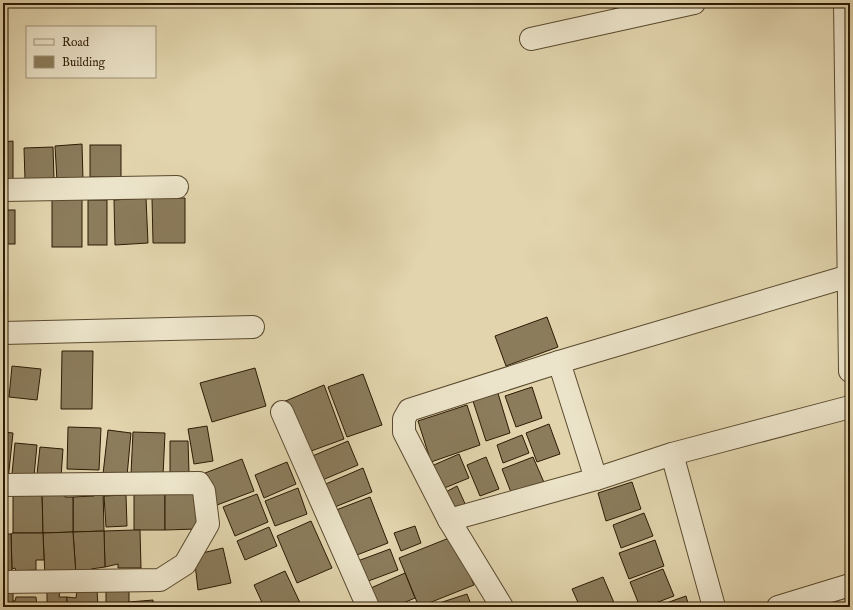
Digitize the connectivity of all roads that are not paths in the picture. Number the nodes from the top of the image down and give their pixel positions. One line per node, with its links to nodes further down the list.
1 (694, 3): 3 (street)
2 (845, 3): 6 (street)
3 (532, 39)
4 (177, 187): 5 (street)
5 (3, 190)
6 (849, 276): 9 (street); 10 (street)
7 (253, 327): 8 (street)
8 (3, 333)
9 (559, 362): 14 (street); 16 (street)
10 (850, 371)
11 (850, 407): 13 (street)
12 (282, 412): 19 (street)
13 (672, 454): 14 (street); 21 (street)
14 (596, 479): 16 (street)
15 (3, 484): 17 (street)
16 (449, 520): 20 (street)
17 (3, 582)
18 (850, 585): 22 (street)
19 (368, 607)
20 (502, 607)
21 (714, 607)
22 (778, 607)

